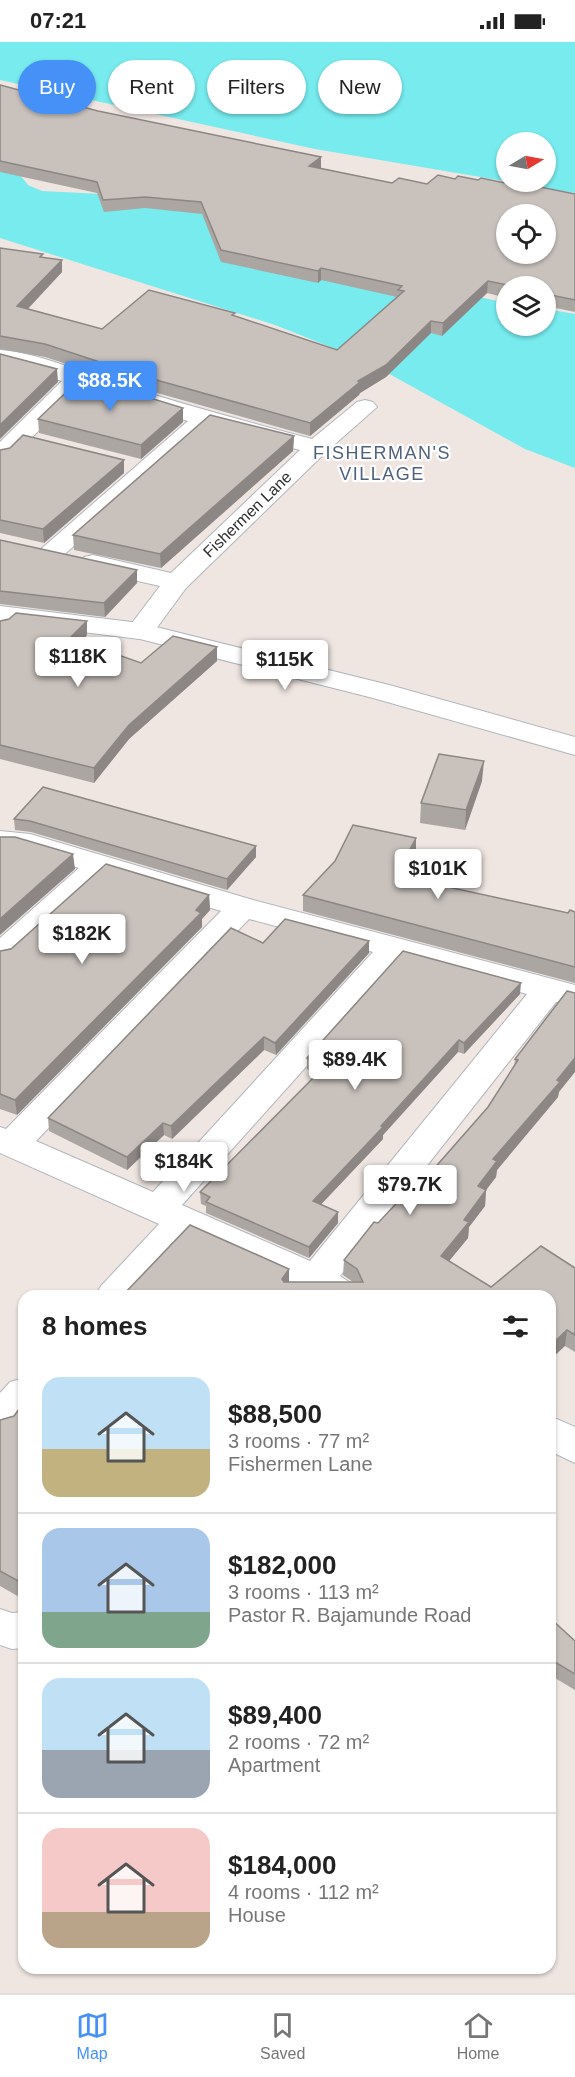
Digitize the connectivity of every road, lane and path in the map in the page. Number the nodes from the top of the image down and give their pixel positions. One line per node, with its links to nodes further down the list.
1 (0, 357): 2 (street)
2 (79, 378): 4 (street); 6 (street)
3 (365, 407): 5 (street, Fishermen Lane)
4 (205, 419): 5 (street); 7 (street)
5 (316, 447): 7 (street, Fishermen Lane)
6 (0, 455)
7 (177, 582): 9 (street, Fishermen Lane)
8 (4, 618): 9 (street)
9 (140, 631): 10 (street)
10 (575, 746)
11 (0, 840): 12 (street)
12 (100, 865): 13 (street); 15 (street)
13 (242, 907): 14 (street); 17 (street)
14 (393, 950): 16 (street); 18 (street)
15 (0, 956)
16 (561, 993): 20 (street)
17 (6, 1142): 18 (street)
18 (170, 1216): 19 (street); 20 (street)
19 (118, 1290)
20 (320, 1290)
21 (556, 1435): 22 (street)
22 (575, 1447)
23 (0, 1627): 24 (street)
24 (18, 1630)

